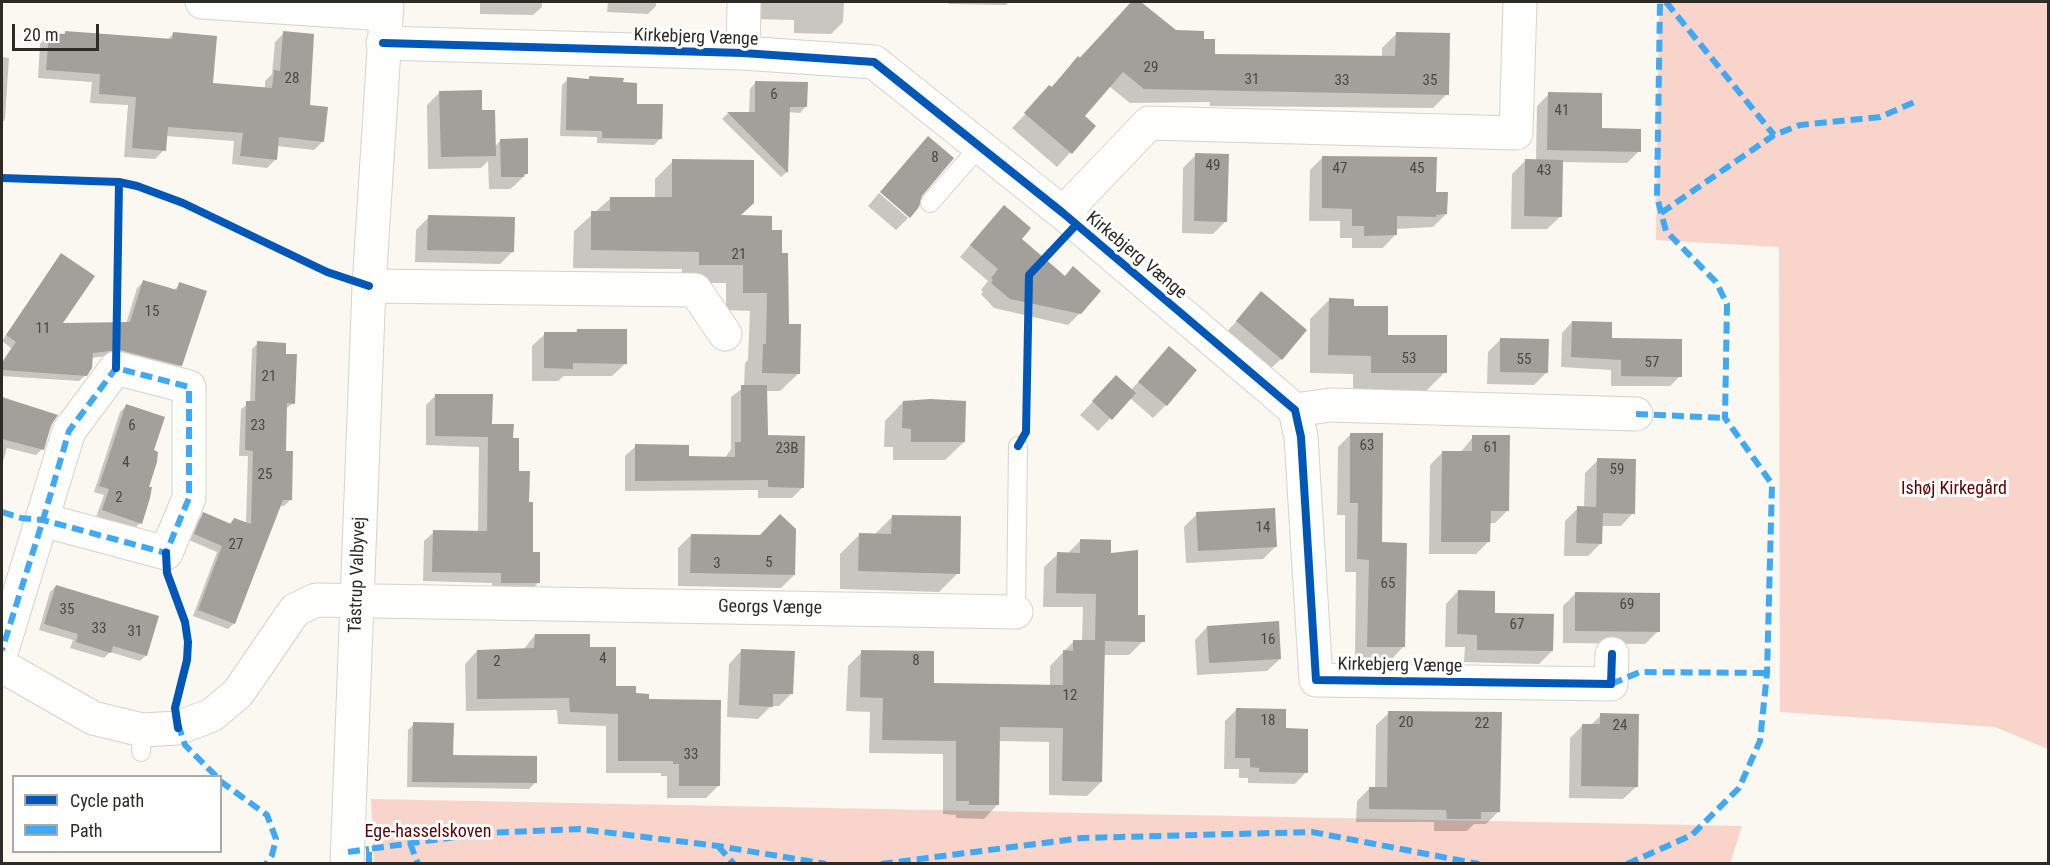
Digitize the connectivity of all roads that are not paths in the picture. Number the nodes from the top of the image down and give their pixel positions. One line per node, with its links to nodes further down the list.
1 (202, 2): 4 (street)
2 (744, 2): 5 (street, Kirkebjerg Vænge)
3 (1520, 2): 8 (street, Kirkebjerg Vænge)
4 (385, 20): 5 (street, Kirkebjerg Vænge); 9 (street, Tåstrup Valbyvej)
5 (742, 53): 6 (street, Kirkebjerg Vænge)
6 (980, 146): 7 (lane); 8 (street, Kirkebjerg Vænge)
7 (930, 203)
8 (1063, 213): 11 (street, Kirkebjerg Vænge)
9 (369, 286): 10 (street); 15 (street, Tåstrup Valbyvej)
10 (725, 334)
11 (1295, 410): 12 (street); 18 (street, Kirkebjerg Vænge)
12 (1636, 414)
13 (1017, 446): 16 (lane, Georgs Vænge)
14 (43, 520): 14 (street); 17 (street)
15 (357, 601): 16 (street, Georgs Vænge); 19 (street, Georgs Vænge); 20 (street, Tåstrup Valbyvej)
16 (1017, 612)
17 (2, 650)
18 (1612, 654)
19 (2, 666)
20 (347, 864)

